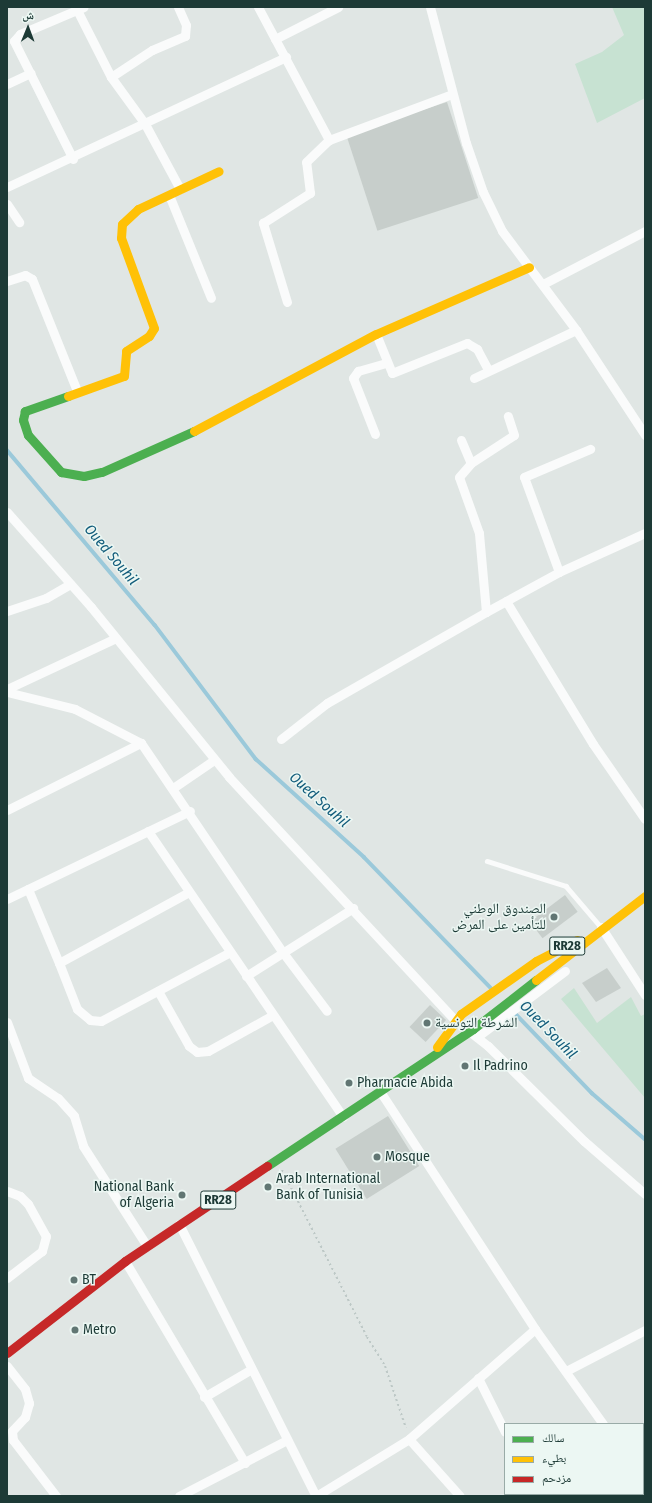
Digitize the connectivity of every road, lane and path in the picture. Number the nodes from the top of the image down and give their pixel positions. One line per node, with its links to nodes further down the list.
1 (178, 7): 9 (street)
2 (258, 7): 6 (street)
3 (338, 7): 6 (street)
4 (430, 7): 11 (street)
5 (81, 8): 8 (street); 9 (street)
6 (275, 39): 7 (street)
7 (286, 57): 12 (street); 13 (street)
8 (31, 73): 10 (street); 14 (street)
9 (111, 77): 12 (street)
10 (7, 84)
11 (452, 94): 13 (street); 22 (street)
12 (145, 124): 14 (street); 17 (street)
13 (329, 140): 26 (street)
14 (73, 159): 16 (street)
15 (219, 171): 17 (main road)
16 (7, 187)
17 (180, 189): 18 (main road)
18 (168, 195): 25 (street); 32 (main road)
19 (7, 204): 20 (street)
20 (19, 222)
21 (645, 231): 24 (street)
22 (528, 267): 24 (street); 28 (main road)
23 (7, 281): 32 (street)
24 (543, 284): 27 (street)
25 (211, 298)
26 (287, 302)
27 (576, 330): 30 (street); 35 (street)
28 (376, 334): 29 (street); 32 (main road)
29 (386, 363): 30 (street); 34 (street)
30 (488, 370): 31 (street)
31 (474, 378)
32 (77, 391)
33 (508, 416): 38 (street)
34 (375, 434)
35 (645, 435)
36 (461, 440): 38 (street)
37 (590, 449): 41 (street)
38 (471, 463): 45 (street)
39 (7, 512): 42 (street)
40 (645, 533): 41 (street)
41 (559, 572): 43 (street)
42 (70, 584): 44 (street); 46 (street)
43 (506, 601): 45 (street); 54 (street)
44 (7, 611)
45 (486, 612): 48 (street)
46 (116, 638): 47 (street); 50 (street)
47 (7, 691): 49 (street)
48 (281, 739)
49 (141, 743): 51 (street); 52 (street)
50 (214, 760): 51 (street); 61 (street)
51 (173, 788): 53 (street)
52 (7, 810)
53 (190, 811): 55 (street); 64 (street)
54 (645, 819)
55 (148, 831): 57 (street); 58 (street)
56 (487, 861): 62 (lane)
57 (28, 889): 60 (street); 65 (street)
58 (189, 892): 63 (street); 65 (street)
59 (645, 896): 62 (main road, RR28)
60 (7, 899)
61 (353, 908): 64 (street); 72 (street)
62 (599, 929): 69 (street); 72 (main road, RR28); 74 (main road, RR28)
63 (230, 952): 67 (street); 68 (street)
64 (284, 954): 67 (street); 70 (street)
65 (59, 963): 68 (street)
66 (565, 971): 75 (street)
67 (246, 976): 71 (street)
68 (158, 991): 71 (street)
69 (645, 995)
70 (327, 1011)
71 (273, 1015): 78 (street)
72 (459, 1018): 74 (street); 76 (main road, RR28)
73 (7, 1022): 83 (street)
74 (470, 1030): 75 (street); 76 (main road, RR28)
75 (481, 1034): 81 (street)
76 (433, 1053): 77 (main road, RR28)
77 (380, 1091): 78 (main road, RR28); 86 (street)
78 (343, 1117): 79 (main road, RR28)
79 (278, 1162): 82 (main road, RR28); 96 (path)
80 (7, 1191): 85 (street)
81 (645, 1194)
82 (179, 1224): 83 (main road, RR28); 90 (street)
83 (147, 1246): 84 (main road, RR28)
84 (125, 1261): 88 (main road, RR28); 93 (street)
85 (7, 1278)
86 (535, 1329): 91 (street); 92 (street)
87 (645, 1330): 91 (street)
88 (7, 1353)
89 (7, 1366): 99 (street)
90 (250, 1370): 93 (street); 97 (street)
91 (566, 1371): 94 (street)
92 (478, 1378): 95 (street); 96 (street)
93 (204, 1397): 98 (street)
94 (602, 1423)
95 (504, 1430)
96 (409, 1439): 101 (street); 102 (street)
97 (287, 1440): 98 (street); 101 (street)
98 (245, 1463): 100 (street)
99 (56, 1496)
100 (179, 1496)
101 (316, 1496)
102 (460, 1496)

